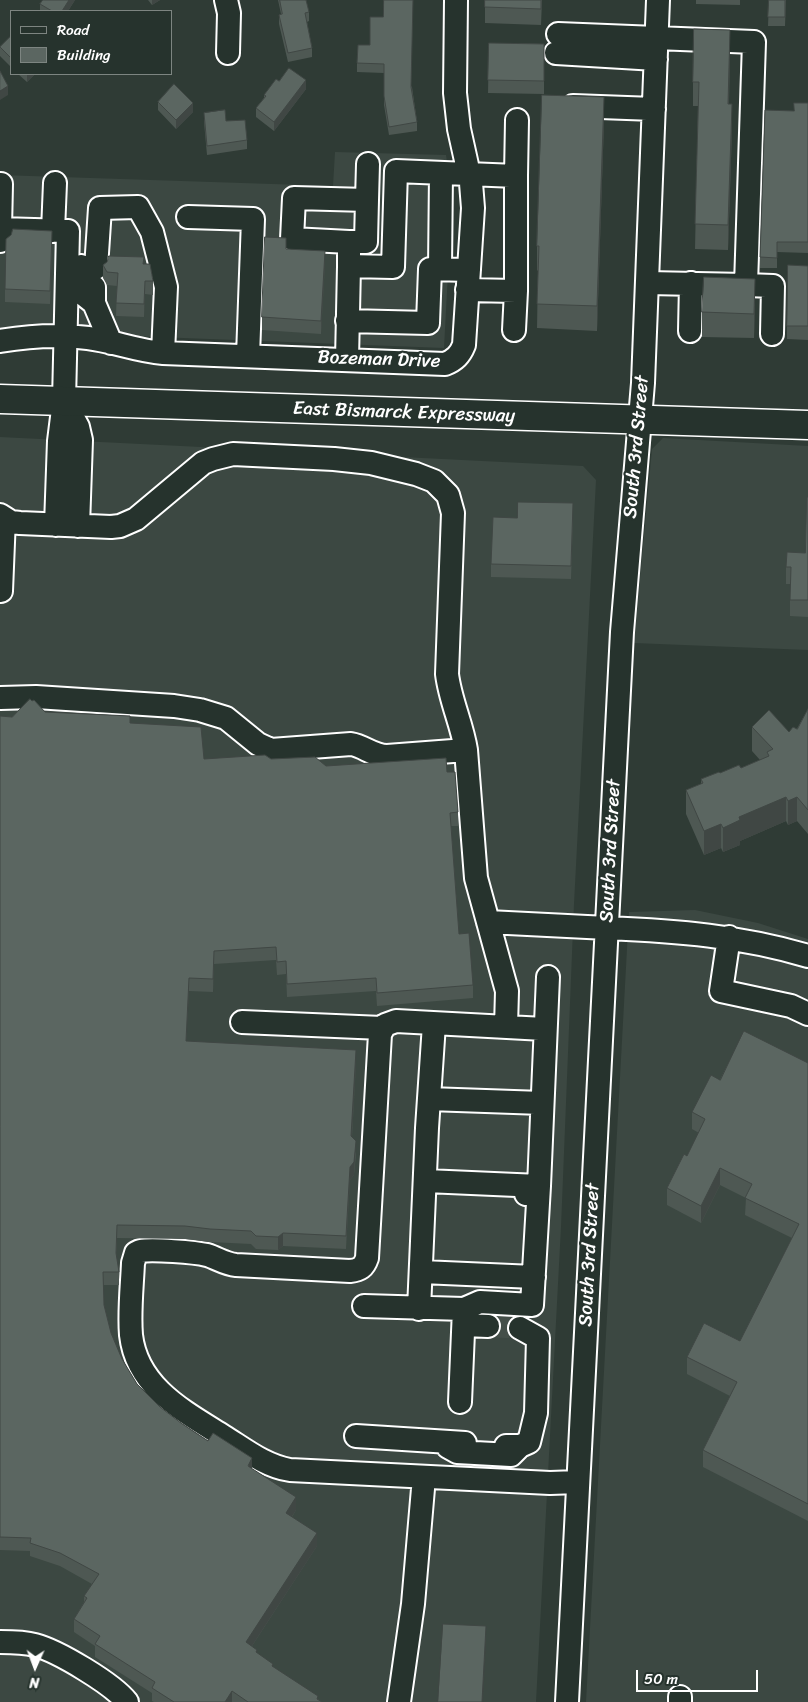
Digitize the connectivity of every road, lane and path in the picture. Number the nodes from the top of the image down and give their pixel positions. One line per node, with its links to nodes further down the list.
1 (226, 0): 6 (street)
2 (456, 0): 12 (street, Bozeman Drive)
3 (658, 0): 5 (street, South 3rd Street)
4 (557, 44): 5 (street)
5 (656, 49): 8 (street, South 3rd Street); 28 (street)
6 (228, 53)
7 (561, 105): 8 (street)
8 (654, 109): 26 (street, South 3rd Street)
9 (517, 120): 13 (street)
10 (368, 164): 16 (street)
11 (441, 173): 12 (street); 23 (street); 24 (street)
12 (470, 174): 13 (street); 25 (street, Bozeman Drive)
13 (516, 176): 29 (street)
14 (55, 183): 19 (street)
15 (0, 184): 18 (street)
16 (367, 200): 21 (street); 21 (street)
17 (188, 217): 38 (street)
18 (0, 229): 19 (street); 20 (street)
19 (53, 231): 34 (street)
20 (0, 241)
21 (349, 242): 22 (street)
22 (349, 266): 23 (street); 30 (street)
23 (393, 267): 24 (street)
24 (435, 269): 25 (street); 30 (street)
25 (468, 280): 29 (street); 39 (street, Bozeman Drive)
26 (648, 283): 27 (street); 42 (street, South 3rd Street)
27 (692, 283): 28 (street); 32 (street)
28 (746, 285): 33 (street)
29 (516, 290): 31 (street)
30 (347, 321): 39 (street)
31 (514, 330)
32 (690, 331)
33 (772, 334)
34 (65, 336): 35 (street, Bozeman Drive); 36 (street, Bozeman Drive); 41 (street)
35 (0, 341)
36 (111, 343): 37 (street, Bozeman Drive); 37 (street)
37 (163, 353): 38 (street, Bozeman Drive)
38 (248, 356): 39 (street, Bozeman Drive)
39 (347, 360)
40 (0, 399): 41 (main road, East Bismarck Expressway)
41 (64, 401): 42 (main road, East Bismarck Expressway); 45 (street)
42 (639, 421): 43 (main road, East Bismarck Expressway); 50 (street, South 3rd Street)
43 (808, 425)
44 (2, 516): 45 (street); 46 (street)
45 (67, 526): 48 (street)
46 (1, 591)
47 (0, 698): 48 (street)
48 (466, 750): 49 (street)
49 (488, 922): 50 (street); 57 (street)
50 (607, 928): 51 (street); 76 (street, South 3rd Street)
51 (728, 937): 52 (street); 54 (street)
52 (808, 956)
53 (548, 977): 59 (street)
54 (808, 1014)
55 (242, 1022): 58 (street)
56 (434, 1024): 57 (street); 58 (street); 60 (street)
57 (506, 1026): 59 (street)
58 (382, 1028): 75 (street)
59 (544, 1029): 61 (street)
60 (429, 1099): 61 (street); 62 (street)
61 (542, 1103): 63 (street)
62 (433, 1181): 63 (street); 64 (street)
63 (539, 1186): 65 (street)
64 (422, 1272): 65 (street); 67 (street)
65 (534, 1277): 68 (street)
66 (364, 1306): 67 (street)
67 (419, 1309): 68 (street)
68 (464, 1317): 69 (street); 71 (street)
69 (488, 1326)
70 (520, 1328): 73 (street)
71 (460, 1402)
72 (356, 1436): 73 (street)
73 (438, 1442): 74 (street)
74 (465, 1443)
75 (424, 1477): 76 (street); 79 (street)
76 (578, 1482): 80 (street, South 3rd Street)
77 (0, 1642): 78 (street)
78 (127, 1702)
79 (399, 1702)
80 (567, 1702)

